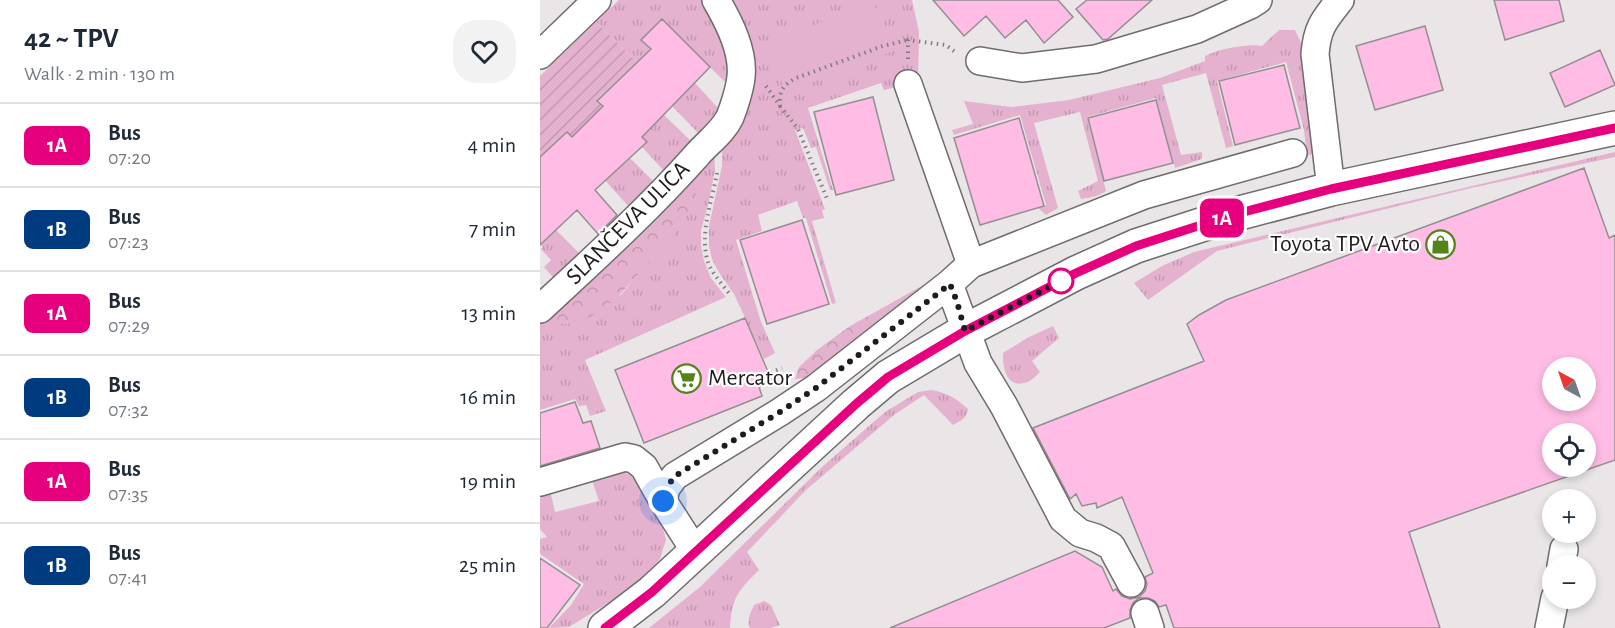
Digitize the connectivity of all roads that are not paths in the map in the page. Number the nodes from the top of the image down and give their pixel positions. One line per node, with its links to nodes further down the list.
1 (597, 0): 5 (street)
2 (716, 0): 13 (street, SLANČEVA ULICA)
3 (1258, 0): 6 (street)
4 (1340, 0): 10 (street)
5 (540, 55)
6 (980, 62)
7 (908, 84): 11 (street)
8 (1615, 128): 10 (main road)
9 (1293, 153): 11 (street)
10 (1331, 189): 14 (main road)
11 (971, 264): 12 (street)
12 (950, 284): 14 (street); 16 (street)
13 (540, 309)
14 (965, 331): 17 (main road); 18 (street)
15 (540, 482): 16 (street)
16 (663, 501): 17 (street)
17 (695, 554): 20 (main road)
18 (1131, 583)
19 (1553, 609): 21 (street)
20 (604, 628)
21 (1549, 628)

